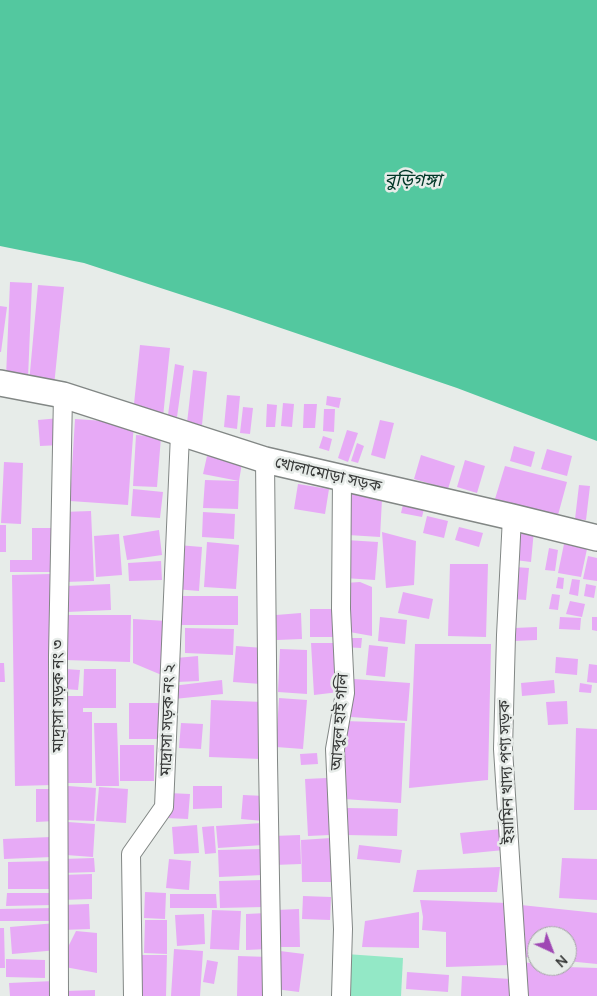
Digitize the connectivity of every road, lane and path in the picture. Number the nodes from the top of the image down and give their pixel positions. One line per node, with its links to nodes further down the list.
1 (0, 383): 2 (street, খোলামোড়া সড়ক)
2 (63, 395): 3 (street, খোলামোড়া সড়ক); 8 (street, মাদ্রাসা সড়ক নং ৩)
3 (180, 434): 4 (street, খোলামোড়া সড়ক); 9 (street, মাদ্রাসা সড়ক নং ২)
4 (265, 460): 5 (street, খোলামোড়া সড়ক); 10 (street)
5 (342, 478): 6 (street, খোলামোড়া সড়ক); 11 (street, আব্দুল হাই গলি)
6 (512, 517): 7 (street, খোলামোড়া সড়ক); 12 (street, ইয়ামিন খাদ্য পণ্য সড়ক)
7 (597, 538)
8 (59, 996)
9 (133, 996)
10 (272, 996)
11 (341, 996)
12 (519, 996)

